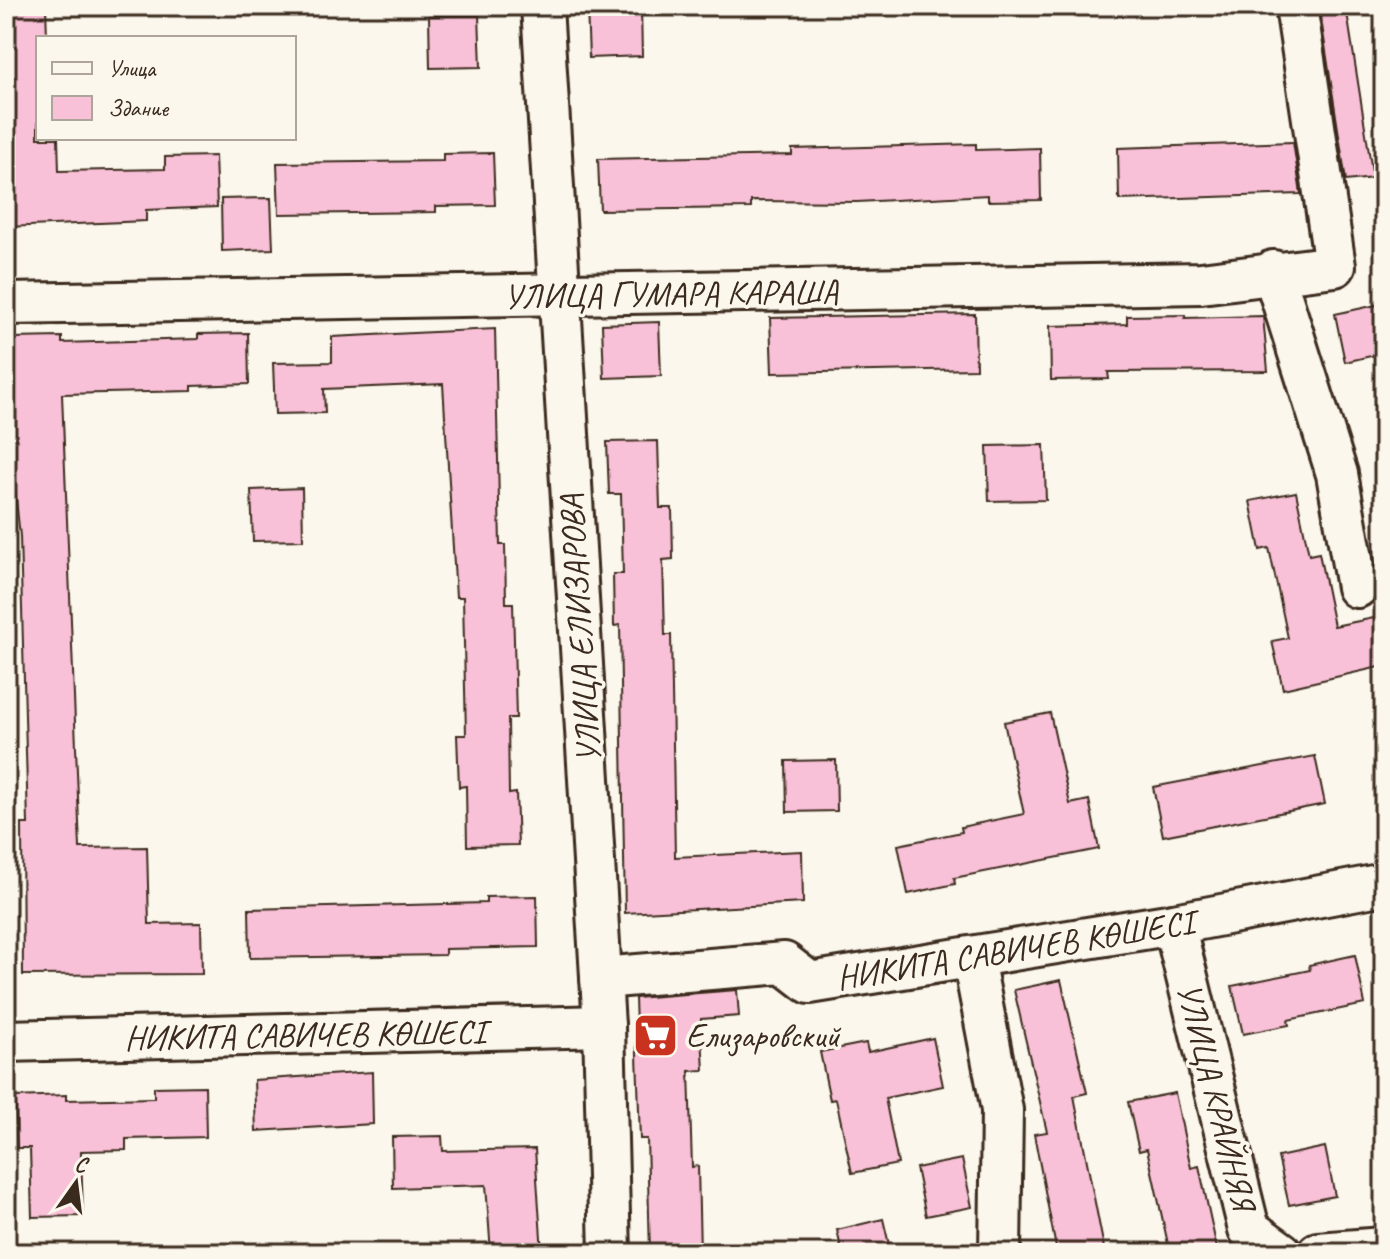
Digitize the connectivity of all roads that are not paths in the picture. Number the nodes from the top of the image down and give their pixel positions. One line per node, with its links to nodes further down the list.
1 (542, 6): 4 (street, УЛИЦА ЕЛИЗАРОВА)
2 (1296, 6): 3 (street, УЛИЦА ГУМАРА КАРАША)
3 (1273, 271): 4 (street, УЛИЦА ГУМАРА КАРАША); 6 (street)
4 (558, 295): 5 (street, УЛИЦА ГУМАРА КАРАША); 10 (street, УЛИЦА ЕЛИЗАРОВА)
5 (6, 304)
6 (1357, 587)
7 (1384, 884): 8 (street, НИКИТА САВИЧЕВ КӨШЕСІ)
8 (1174, 924): 9 (street, НИКИТА САВИЧЕВ КӨШЕСІ); 16 (street, УЛИЦА КРАЙНЯЯ)
9 (973, 958): 10 (street, НИКИТА САВИЧЕВ КӨШЕСІ); 15 (street)
10 (601, 978): 11 (street, УЛИЦА ЕЛИЗАРОВА)
11 (604, 1026): 12 (street, НИКИТА САВИЧЕВ КӨШЕСІ); 14 (street, УЛИЦА ЕЛИЗАРОВА)
12 (6, 1041)
13 (1384, 1248): 17 (street)
14 (610, 1253)
15 (1000, 1253)
16 (1282, 1253)
17 (1318, 1253)

